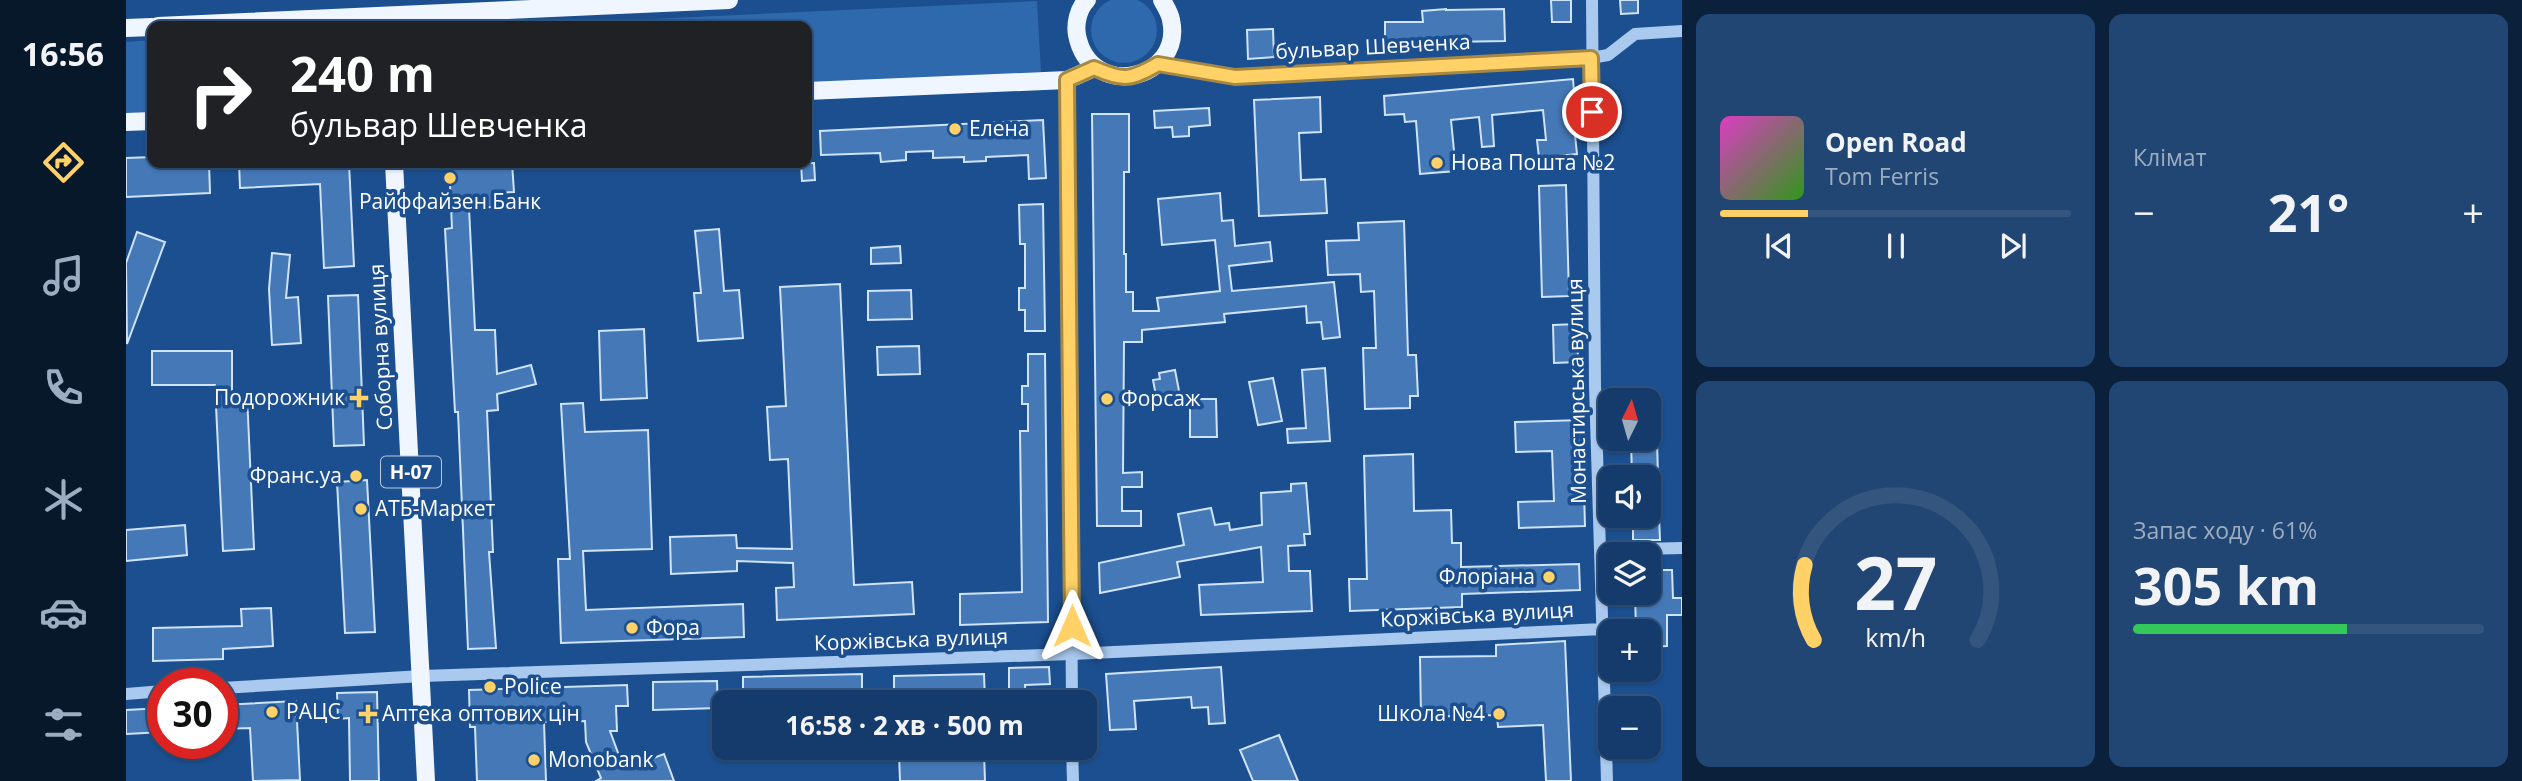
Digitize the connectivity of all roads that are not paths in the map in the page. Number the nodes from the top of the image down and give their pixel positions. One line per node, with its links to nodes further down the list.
1 (729, 0): 5 (main road)
2 (1087, 0): 12 (main road)
3 (1162, 0): 11 (main road)
4 (1592, 0): 10 (street, Монастирська вулиця)
5 (387, 20): 6 (main road)
6 (349, 21)
7 (147, 27): 8 (main road)
8 (126, 28)
9 (1682, 31): 10 (street)
10 (1591, 58): 11 (street, бульвар Шевченка); 18 (street, Монастирська вулиця)
11 (1158, 64): 12 (main road)
12 (1094, 68): 13 (main road)
13 (1067, 80): 14 (main road); 22 (street)
14 (812, 92)
15 (147, 121): 16 (main road)
16 (126, 122)
17 (394, 168): 23 (main road, Соборна вулиця / Н-07)
18 (1600, 542)
19 (1682, 548): 20 (street)
20 (1661, 549)
21 (1598, 628): 22 (street, Коржівська вулиця)
22 (1072, 654): 23 (street, Коржівська вулиця); 26 (street)
23 (422, 676): 25 (street, Коржівська вулиця); 30 (main road, Соборна вулиця / Н-07)
24 (1604, 682): 32 (street, Монастирська вулиця)
25 (238, 687)
26 (1072, 690)
27 (147, 692): 28 (street)
28 (126, 694)
29 (1072, 760): 31 (street)
30 (426, 781)
31 (1073, 781)
32 (1607, 781)

